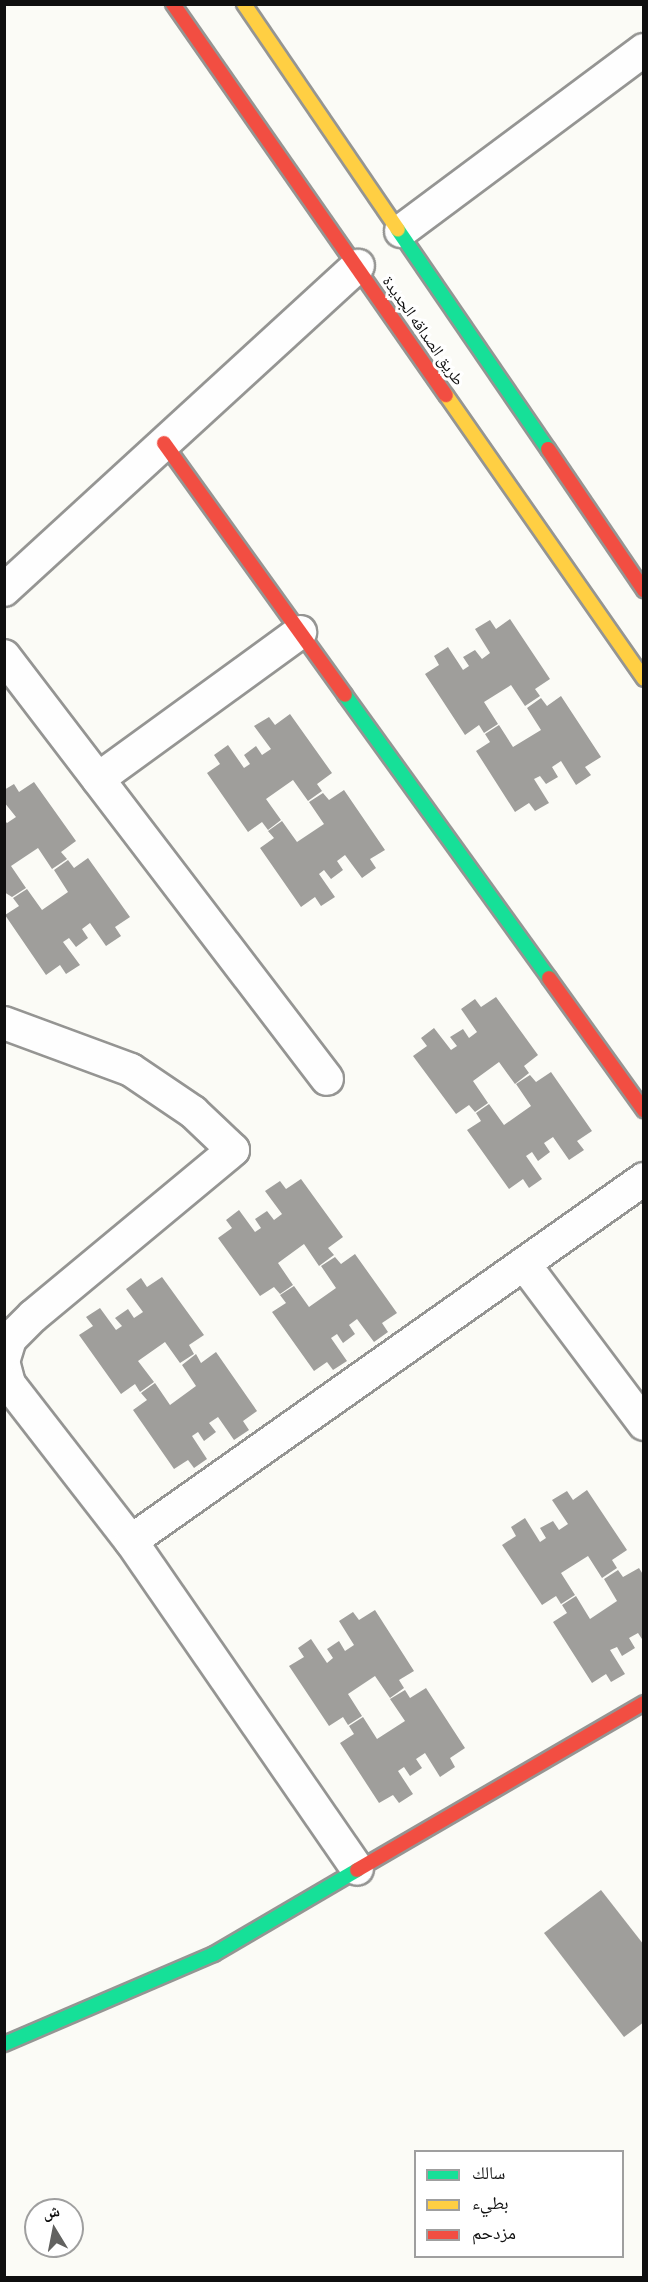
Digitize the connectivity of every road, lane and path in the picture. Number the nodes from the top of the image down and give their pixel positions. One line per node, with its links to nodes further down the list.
1 (173, 4): 5 (street, طريق الصداقه الجديدة)
2 (244, 4): 4 (street)
3 (640, 60): 4 (street)
4 (401, 231): 8 (street)
5 (358, 267): 6 (street); 11 (street, طريق الصداقه الجديدة)
6 (164, 443): 7 (street); 9 (street)
7 (4, 590)
8 (644, 590)
9 (300, 632): 12 (street); 15 (street)
10 (4, 656): 12 (street)
11 (644, 679)
12 (98, 779): 14 (street)
13 (4, 1023): 18 (street)
14 (327, 1079)
15 (644, 1110)
16 (644, 1179): 17 (street)
17 (524, 1264): 20 (street); 21 (street)
18 (4, 1359)
19 (4, 1365): 21 (street)
20 (644, 1424)
21 (131, 1541): 23 (street)
22 (644, 1703): 23 (street)
23 (357, 1869): 24 (street)
24 (4, 2044)

